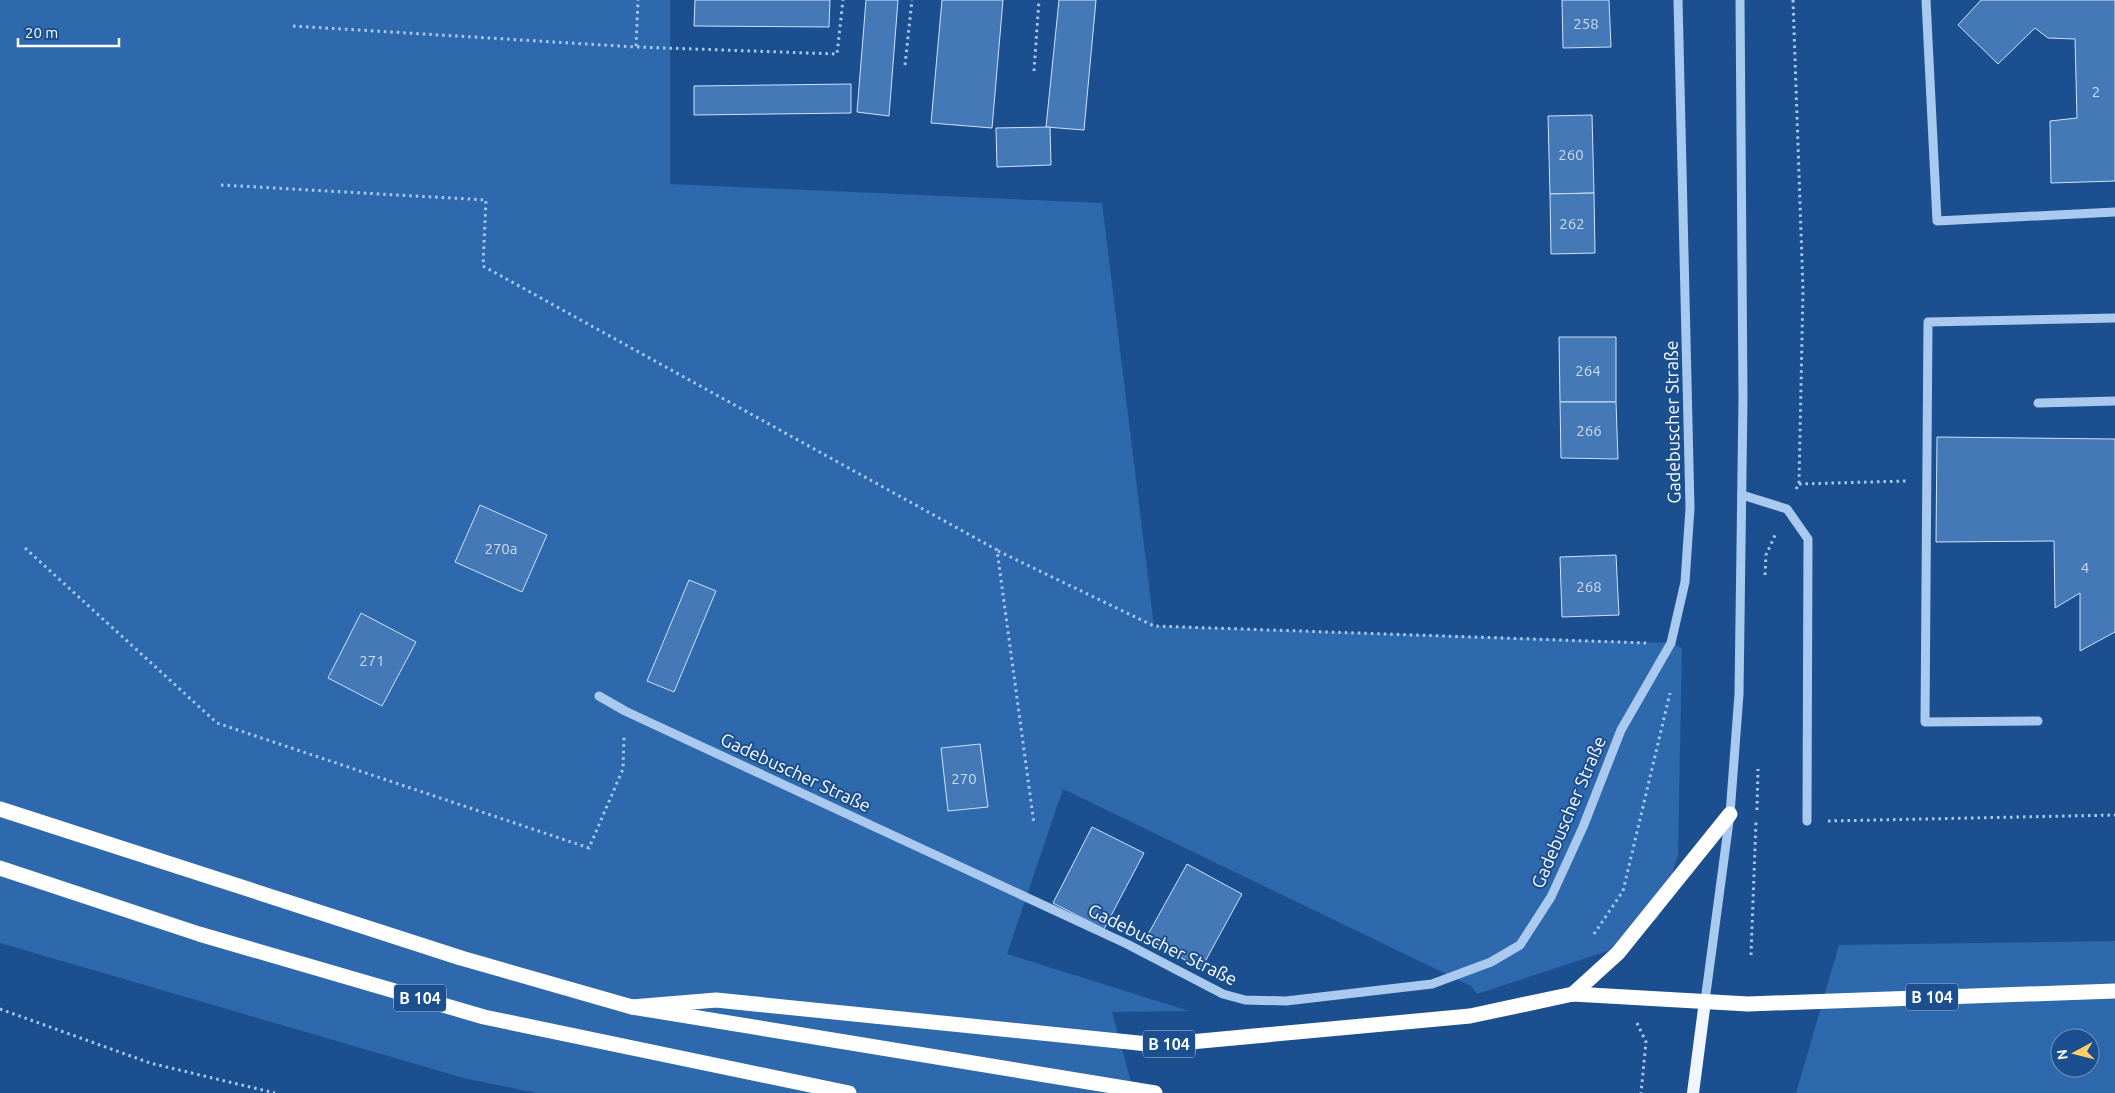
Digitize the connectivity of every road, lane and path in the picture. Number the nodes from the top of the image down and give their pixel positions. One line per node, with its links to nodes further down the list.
1 (638, 0): 10 (path)
2 (843, 0): 10 (path)
3 (912, 0): 11 (path)
4 (1039, 0): 12 (path)
5 (1678, 0): 25 (street, Gadebuscher Straße)
6 (1740, 0): 20 (street)
7 (1793, 0): 19 (path)
8 (1926, 0): 14 (street)
9 (293, 26): 10 (path)
10 (636, 47)
11 (905, 65)
12 (1034, 71)
13 (221, 185): 23 (path)
14 (2115, 212)
15 (2115, 318): 18 (street)
16 (2115, 401): 17 (street)
17 (2038, 403)
18 (1926, 481): 19 (path); 29 (street)
19 (1799, 484): 21 (path)
20 (1742, 495): 21 (street); 32 (street)
21 (1787, 509): 24 (path); 34 (street)
22 (25, 548): 28 (path)
23 (997, 550): 25 (path); 35 (path)
24 (1765, 584)
25 (1671, 643): 28 (street, Gadebuscher Straße)
26 (1670, 691): 37 (path)
27 (598, 696): 28 (street, Gadebuscher Straße)
28 (625, 711)
29 (2038, 721)
30 (1758, 760): 38 (path)
31 (0, 809): 42 (highway, B 104)
32 (1730, 814): 40 (highway); 41 (street)
33 (2115, 814): 34 (path)
34 (1807, 821)
35 (1034, 824)
36 (0, 868): 46 (highway, B 104)
37 (1594, 934)
38 (1751, 955)
39 (2115, 991): 41 (highway, B 104)
40 (1573, 994): 41 (highway, B 104); 42 (highway, B 104)
41 (1706, 1001): 49 (main road)
42 (632, 1007): 47 (highway, B 104)
43 (0, 1009): 45 (path)
44 (1642, 1086): 48 (path)
45 (275, 1093)
46 (849, 1093)
47 (1155, 1093)
48 (1641, 1093)
49 (1693, 1093)

